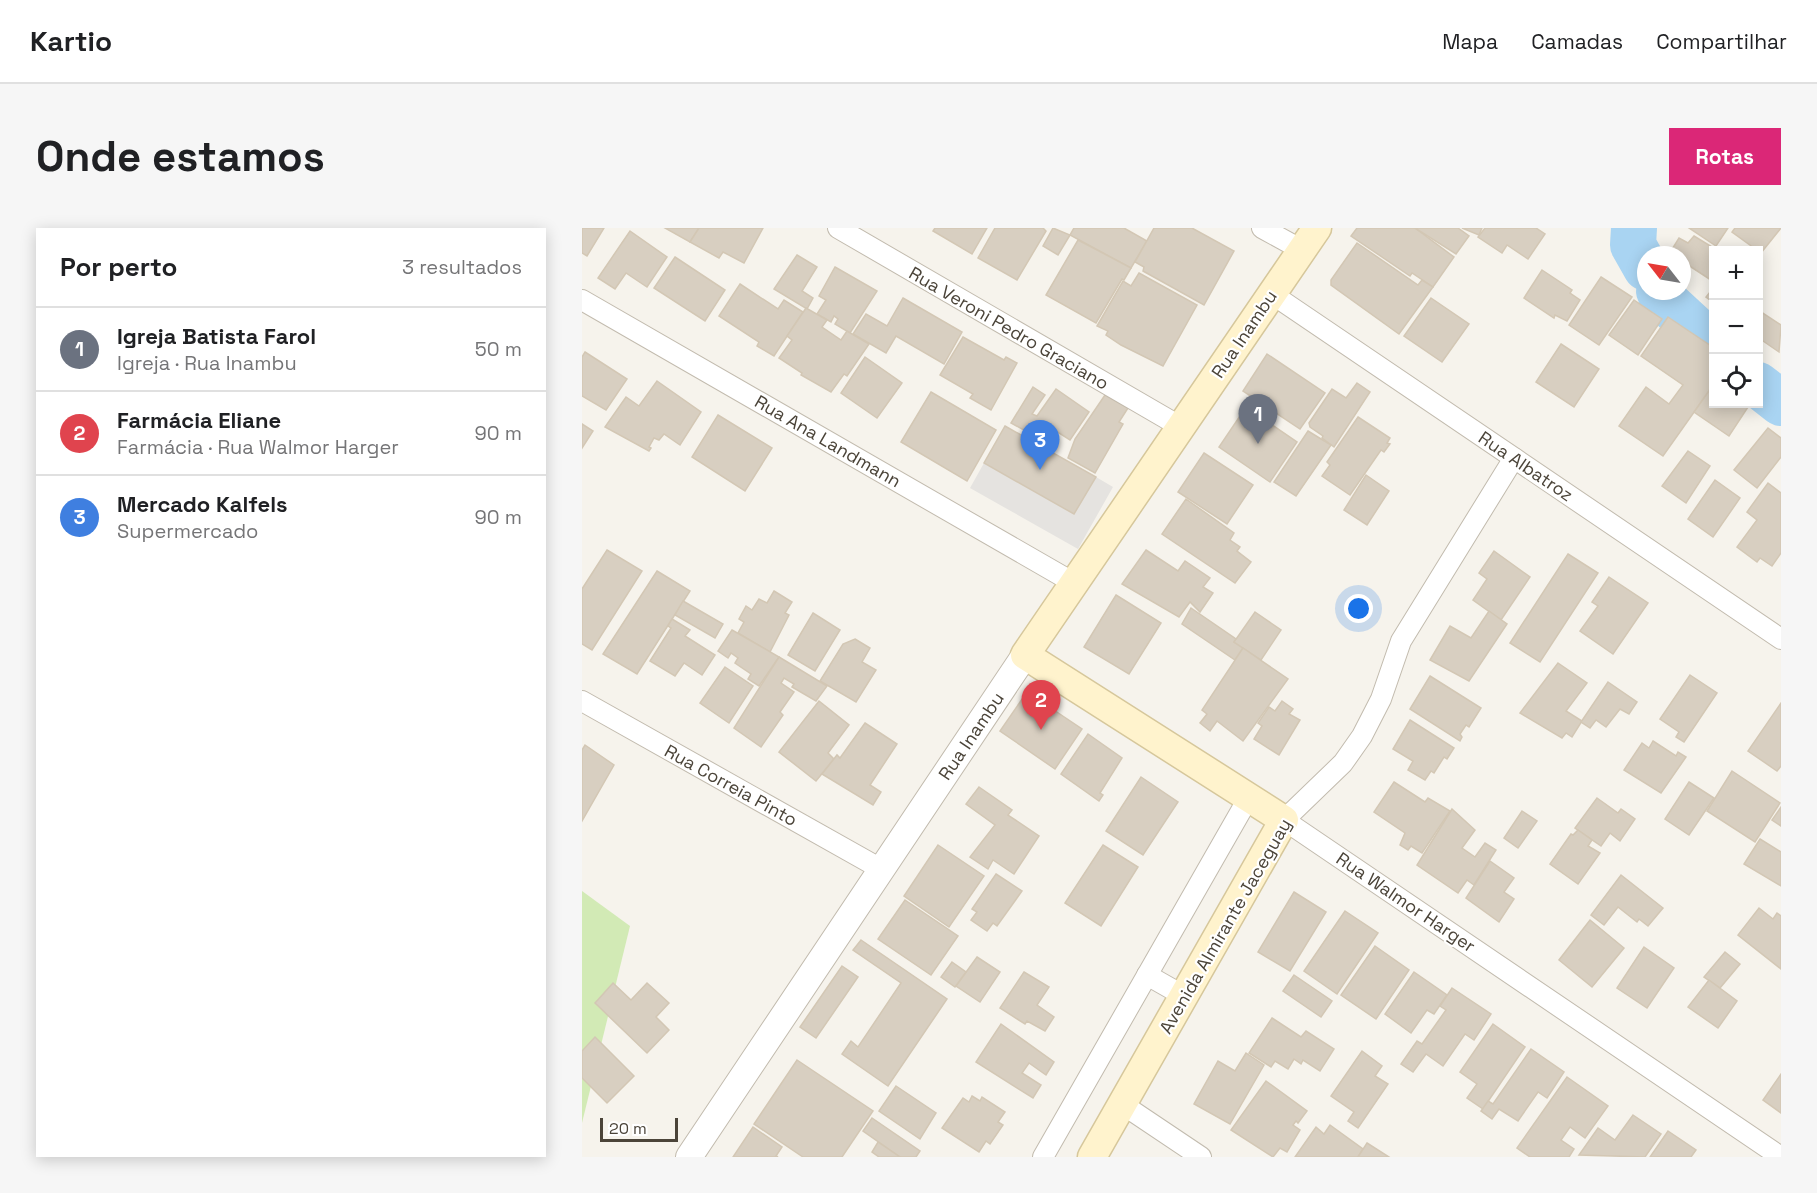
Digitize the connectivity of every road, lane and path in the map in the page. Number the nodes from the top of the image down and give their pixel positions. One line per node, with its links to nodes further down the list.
1 (838, 228): 6 (street, Rua Veroni Pedro Graciano)
2 (1262, 228): 3 (street)
3 (1309, 239): 4 (main road, Rua Inambu)
4 (1272, 294): 6 (main road, Rua Inambu); 7 (street, Rua Albatroz)
5 (582, 300): 8 (street, Rua Ana Landmann)
6 (1181, 427): 8 (main road, Rua Inambu)
7 (1515, 458): 9 (street, Rua Albatroz); 13 (street, Avenida Almirante Jaceguay)
8 (1074, 583): 10 (main road, Rua Inambu)
9 (1781, 639)
10 (1025, 655): 12 (main road, Rua Walmor Harger); 14 (street, Rua Inambu)
11 (582, 701): 14 (street, Rua Correia Pinto)
12 (1249, 798): 13 (main road, Rua Walmor Harger); 15 (street)
13 (1284, 820): 16 (main road, Avenida Almirante Jaceguay); 22 (street, Rua Walmor Harger)
14 (881, 869): 18 (street, Rua Inambu)
15 (1147, 975): 16 (street); 19 (street)
16 (1184, 996): 17 (main road, Avenida Almirante Jaceguay)
17 (1122, 1104): 20 (main road, Avenida Almirante Jaceguay); 21 (street)
18 (689, 1157)
19 (1043, 1157)
20 (1092, 1157)
21 (1202, 1157)
22 (1781, 1157)

